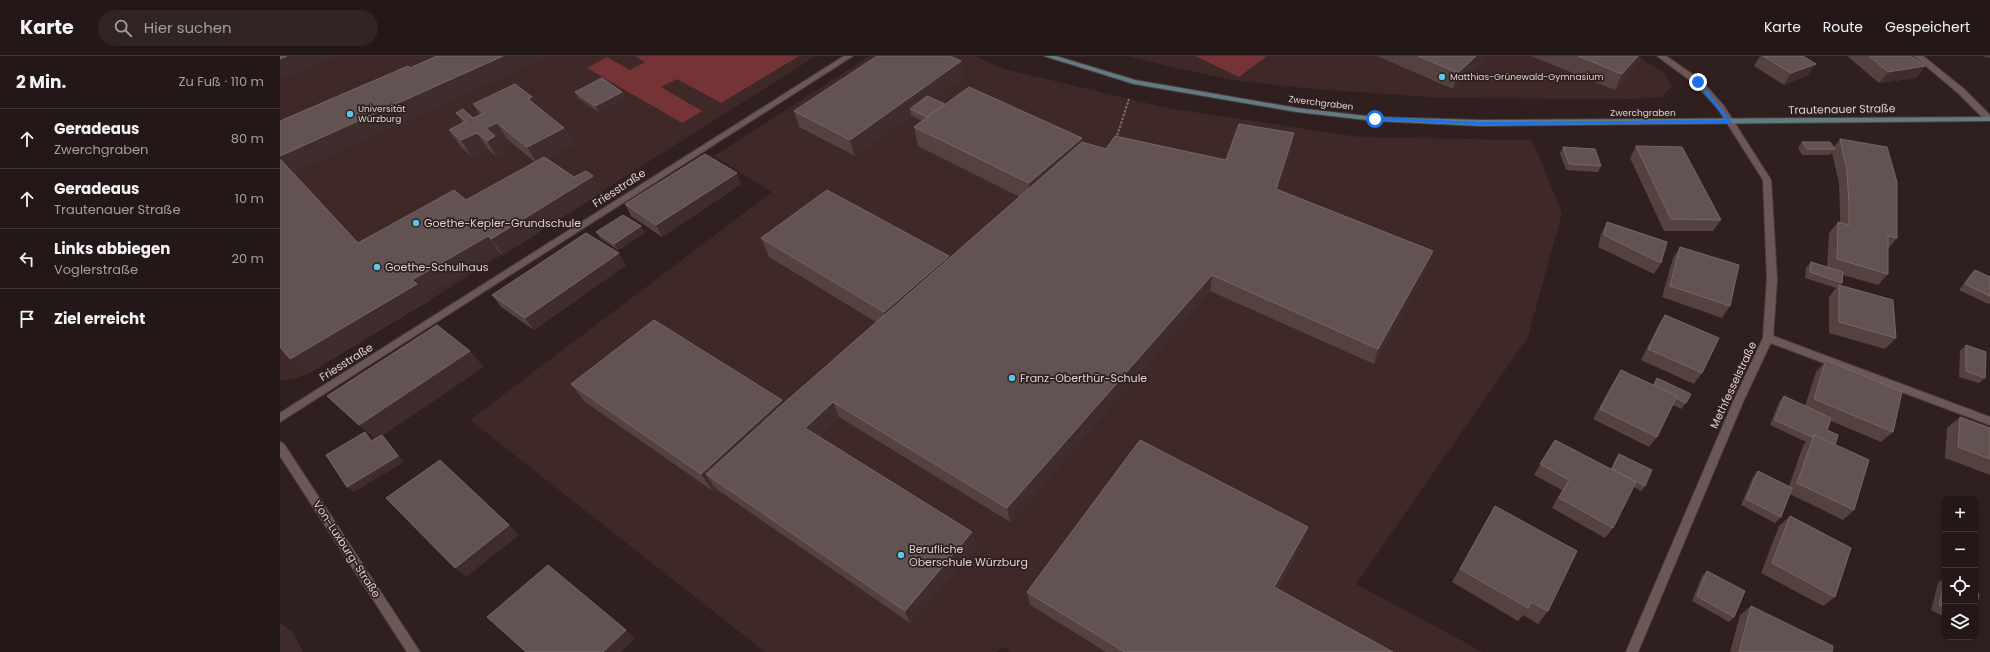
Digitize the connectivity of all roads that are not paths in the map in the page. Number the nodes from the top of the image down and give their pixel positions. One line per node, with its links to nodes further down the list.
1 (849, 56): 9 (street, Friesstraße)
2 (1048, 56): 6 (street, Zwerchgraben)
3 (1661, 56): 7 (street, Methfesselstraße)
4 (1918, 56): 5 (street)
5 (1990, 119): 7 (street, Trautenauer Straße)
6 (1694, 122): 7 (street, Trautenauer Straße)
7 (1730, 122): 8 (street, Methfesselstraße)
8 (1768, 338): 10 (street); 13 (street, Methfesselstraße)
9 (280, 418)
10 (1990, 421)
11 (280, 447): 12 (street, Von-Luxburg-Straße)
12 (414, 652)
13 (1632, 652)

